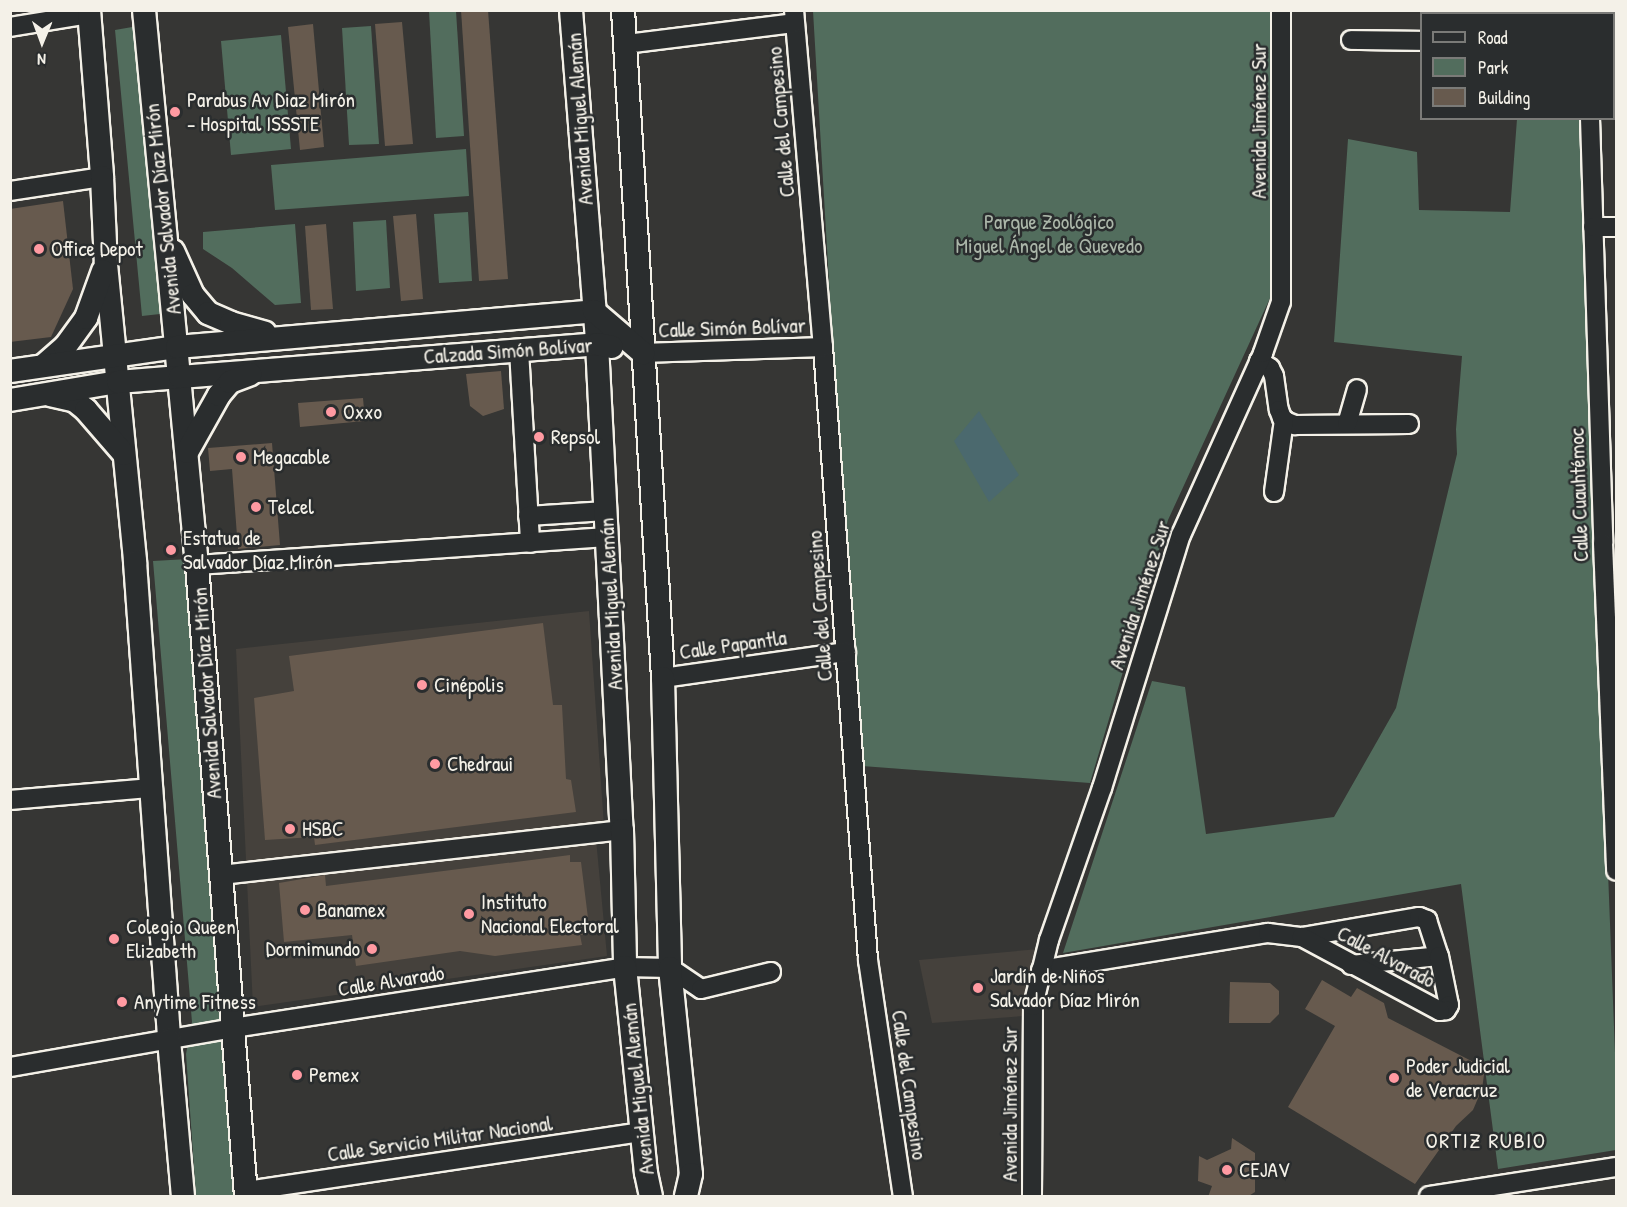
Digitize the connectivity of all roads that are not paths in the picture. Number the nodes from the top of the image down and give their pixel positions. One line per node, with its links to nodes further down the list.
1 (144, 10): 16 (main road, Avenida Salvador Díaz Mirón)
2 (571, 10): 18 (main road, Avenida Miguel Alemán)
3 (623, 10): 10 (main road, Avenida Miguel Alemán)
4 (1281, 10): 26 (street, Avenida Jiménez Sur)
5 (89, 12): 7 (street); 12 (main road)
6 (794, 17): 10 (street); 22 (street, Calle del Campesino)
7 (10, 27)
8 (1351, 40): 9 (street)
9 (1420, 41)
10 (626, 44): 24 (main road, Avenida Miguel Alemán)
11 (1590, 120): 14 (street, Calle Cuauhtémoc)
12 (102, 177): 13 (street); 17 (main road)
13 (10, 191)
14 (1593, 227): 15 (street); 45 (street, Calle Cuauhtémoc)
15 (1617, 227)
16 (166, 234): 19 (main road); 21 (main road, Avenida Salvador Díaz Mirón)
17 (105, 264): 25 (main road); 27 (main road)
18 (594, 311): 19 (main road, Calzada Simón Bolívar); 20 (main road, Avenida Miguel Alemán); 24 (main road, Calzada Simón Bolívar)
19 (290, 337): 21 (main road, Calzada Simón Bolívar)
20 (597, 344): 23 (main road, Calzada Simón Bolívar); 24 (main road, Calzada Simón Bolívar); 41 (main road, Avenida Miguel Alemán)
21 (177, 346): 25 (main road, Calzada Simón Bolívar); 30 (main road, Avenida Salvador Díaz Mirón)
22 (823, 347): 24 (street, Calle Simón Bolívar); 47 (street, Calle del Campesino)
23 (519, 350): 28 (main road, Calzada Simón Bolívar); 42 (street)
24 (643, 353): 48 (main road, Avenida Miguel Alemán)
25 (115, 354): 27 (main road, Calzada Simón Bolívar); 31 (main road)
26 (1259, 361): 35 (street); 59 (street, Avenida Jiménez Sur)
27 (43, 366): 29 (main road, Calzada Simón Bolívar)
28 (264, 370): 30 (main road, Calzada Simón Bolívar); 38 (main road)
29 (10, 371)
30 (180, 377): 31 (main road, Calzada Simón Bolívar); 38 (main road, Avenida Salvador Díaz Mirón)
31 (118, 382): 33 (main road, Calzada Simón Bolívar); 39 (main road)
32 (1357, 389): 36 (street)
33 (46, 394): 34 (main road, Calzada Simón Bolívar); 39 (main road)
34 (10, 400)
35 (1284, 420): 36 (street); 40 (street)
36 (1347, 424): 37 (street)
37 (1409, 424)
38 (187, 452): 46 (main road, Avenida Salvador Díaz Mirón)
39 (124, 454): 49 (main road)
40 (1274, 492)
41 (606, 511): 42 (street); 43 (main road, Avenida Miguel Alemán)
42 (528, 516): 44 (street)
43 (607, 537): 44 (street); 51 (main road, Avenida Miguel Alemán)
44 (530, 543): 46 (street)
45 (1610, 543): 52 (street, Calle Cuauhtémoc)
46 (197, 565): 53 (main road, Avenida Salvador Díaz Mirón)
47 (846, 652): 48 (street, Calle Papantla); 74 (street, Calle del Campesino)
48 (663, 678): 58 (main road, Avenida Miguel Alemán)
49 (151, 788): 50 (street); 62 (main road)
50 (10, 800)
51 (622, 830): 53 (street); 57 (main road, Avenida Miguel Alemán)
52 (1616, 862)
53 (221, 875): 61 (main road, Avenida Salvador Díaz Mirón)
54 (1302, 937): 55 (street, Calle Alvarado); 56 (street, Calle Alvarado); 59 (street, Calle Alvarado)
55 (1439, 956): 56 (street); 56 (street, Calle Alvarado)
56 (1351, 965)
57 (625, 967): 58 (street, Calle Alvarado); 61 (street, Calle Alvarado); 64 (main road, Avenida Miguel Alemán)
58 (670, 968): 60 (street); 67 (main road, Avenida Miguel Alemán)
59 (1041, 970): 75 (street, Avenida Jiménez Sur)
60 (771, 972)
61 (233, 1028): 62 (street, Calle Alvarado); 68 (main road, Avenida Salvador Díaz Mirón)
62 (169, 1040): 63 (street, Calle Alvarado); 69 (main road)
63 (10, 1067)
64 (642, 1132): 66 (main road, Avenida Miguel Alemán); 68 (street, Calle Servicio Militar Nacional)
65 (1617, 1167): 76 (street)
66 (646, 1173): 70 (main road); 71 (main road, Avenida Miguel Alemán)
67 (691, 1174): 72 (main road, Avenida Miguel Alemán); 73 (main road)
68 (246, 1194)
69 (183, 1197)
70 (636, 1197)
71 (651, 1197)
72 (686, 1197)
73 (697, 1197)
74 (903, 1197)
75 (1032, 1197)
76 (1429, 1197)

